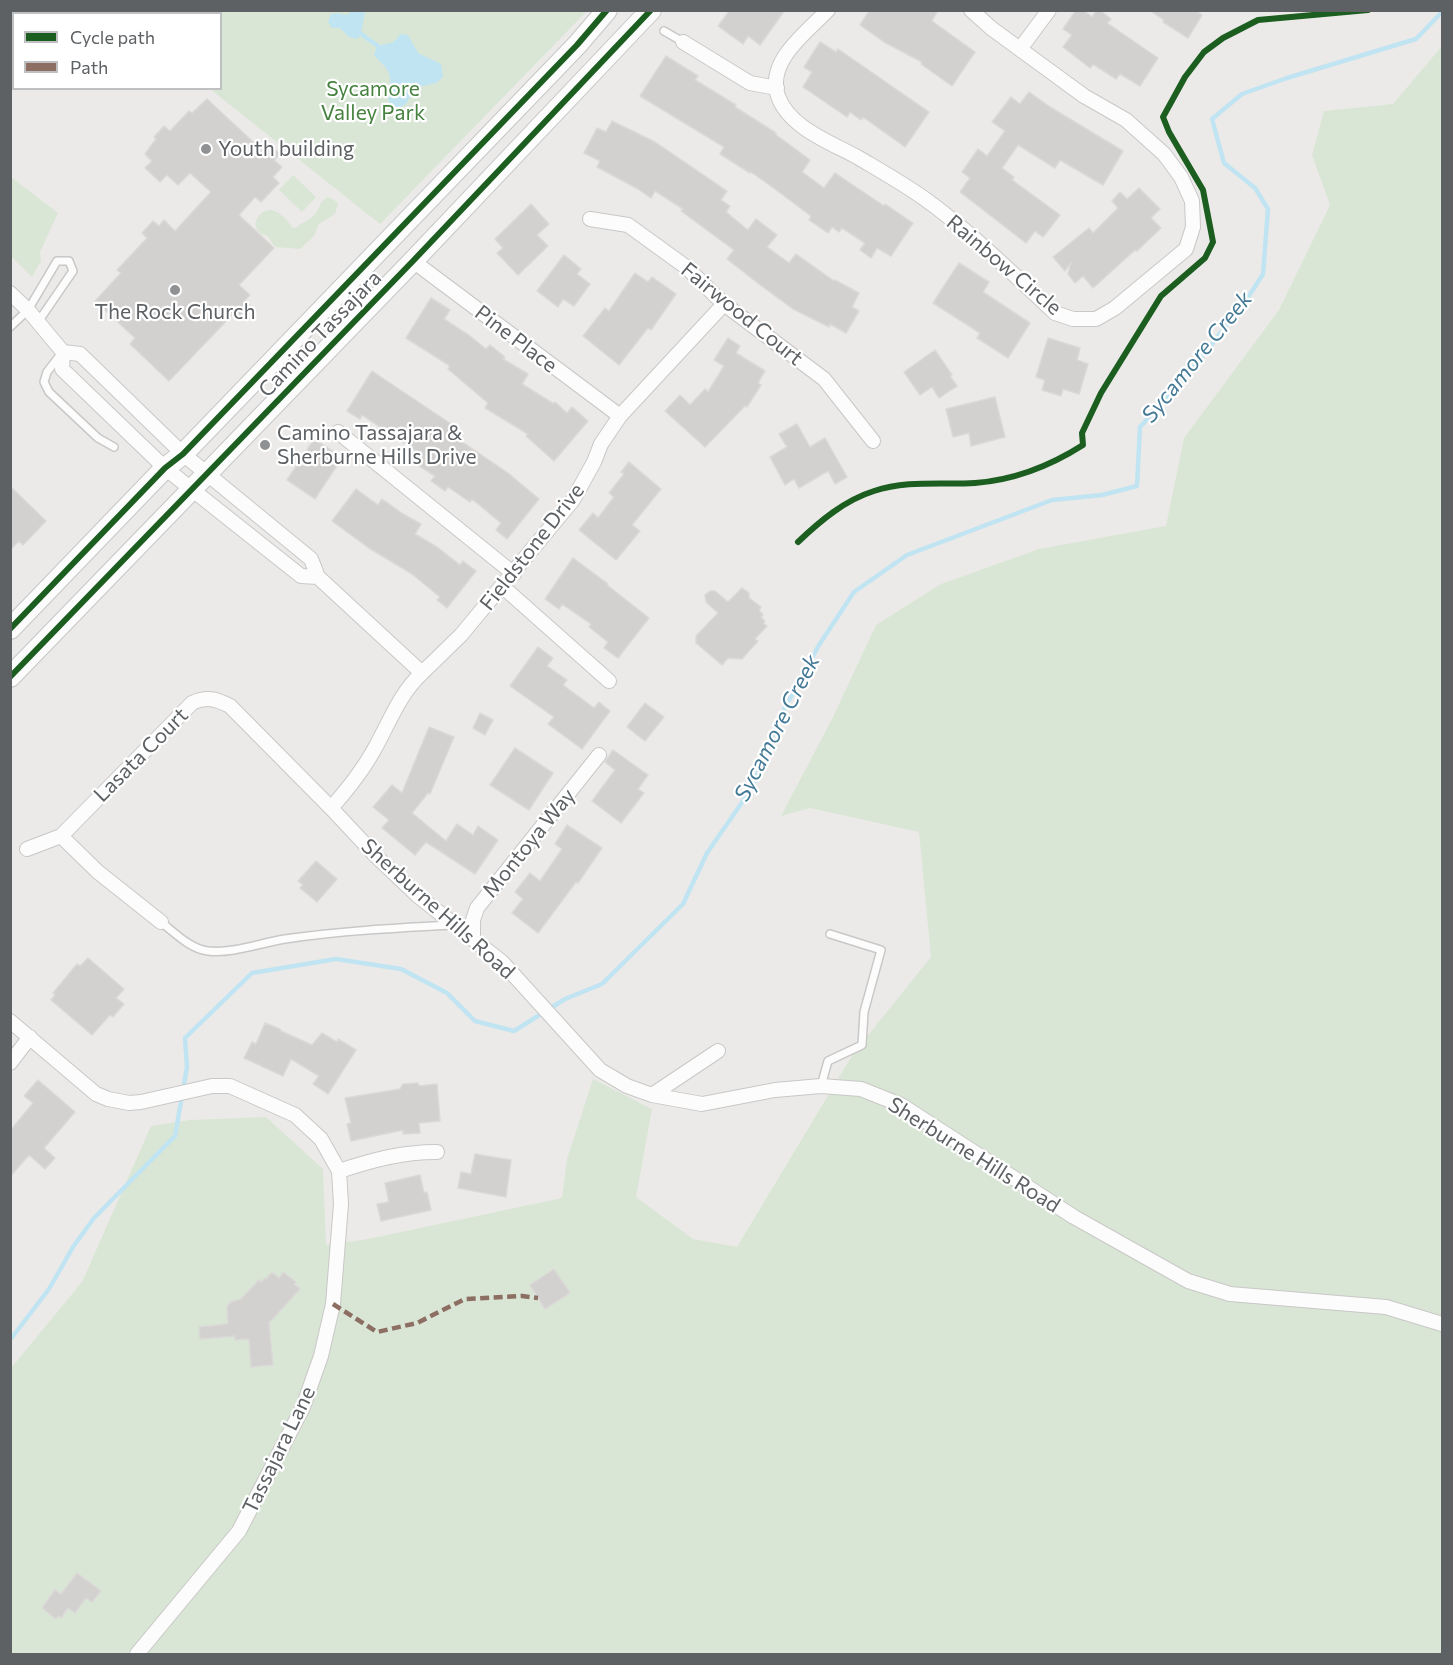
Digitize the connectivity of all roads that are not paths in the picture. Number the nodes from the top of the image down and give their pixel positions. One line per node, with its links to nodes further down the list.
1 (607, 10): 22 (main road, Camino Tassajara)
2 (651, 10): 11 (main road, Camino Tassajara)
3 (828, 10): 9 (street)
4 (971, 10): 8 (street, Rainbow Circle)
5 (1049, 10): 8 (street)
6 (664, 31): 7 (lane)
7 (683, 42): 9 (street)
8 (1020, 49): 9 (street, Rainbow Circle)
9 (777, 88)
10 (590, 219): 13 (street, Fairwood Court)
11 (413, 261): 18 (street, Pine Place); 24 (main road, Camino Tassajara)
12 (10, 293): 14 (street)
13 (724, 304): 18 (street, Fieldstone Drive); 20 (street, Fairwood Court)
14 (28, 310): 15 (street); 15 (lane); 16 (lane)
15 (38, 322): 17 (street)
16 (10, 327)
17 (63, 352): 21 (lane); 22 (street); 23 (street)
18 (620, 417): 26 (street, Fieldstone Drive)
19 (338, 432): 26 (street)
20 (873, 441)
21 (114, 447)
22 (183, 454): 23 (main road, Camino Tassajara); 24 (street)
23 (165, 468): 25 (street); 29 (main road, Camino Tassajara)
24 (208, 473): 25 (main road, Camino Tassajara); 27 (street)
25 (193, 490): 27 (street); 31 (main road, Camino Tassajara)
26 (514, 574): 28 (street, Fieldstone Drive)
27 (318, 577): 30 (street)
28 (503, 587): 30 (street, Fieldstone Drive); 32 (street)
29 (10, 629)
30 (423, 673): 34 (street)
31 (10, 677)
32 (609, 681)
33 (599, 755): 40 (street, Montoya Way)
34 (331, 808): 35 (street, Lasata Court); 38 (street, Sherburne Hills Road)
35 (61, 836): 36 (street, Lasata Court); 37 (street)
36 (27, 849)
37 (161, 922): 38 (lane)
38 (456, 924): 40 (street, Sherburne Hills Road)
39 (830, 934): 45 (lane)
40 (473, 937): 46 (street, Sherburne Hills Road)
41 (10, 1021): 42 (street, Tassajara Lane)
42 (30, 1037): 44 (street); 48 (street, Tassajara Lane)
43 (718, 1051): 46 (street)
44 (10, 1063)
45 (821, 1086): 46 (street, Sherburne Hills Road); 49 (street, Sherburne Hills Road)
46 (652, 1095)
47 (437, 1152): 48 (street)
48 (339, 1171): 50 (street, Tassajara Lane)
49 (1443, 1324)
50 (137, 1654)

